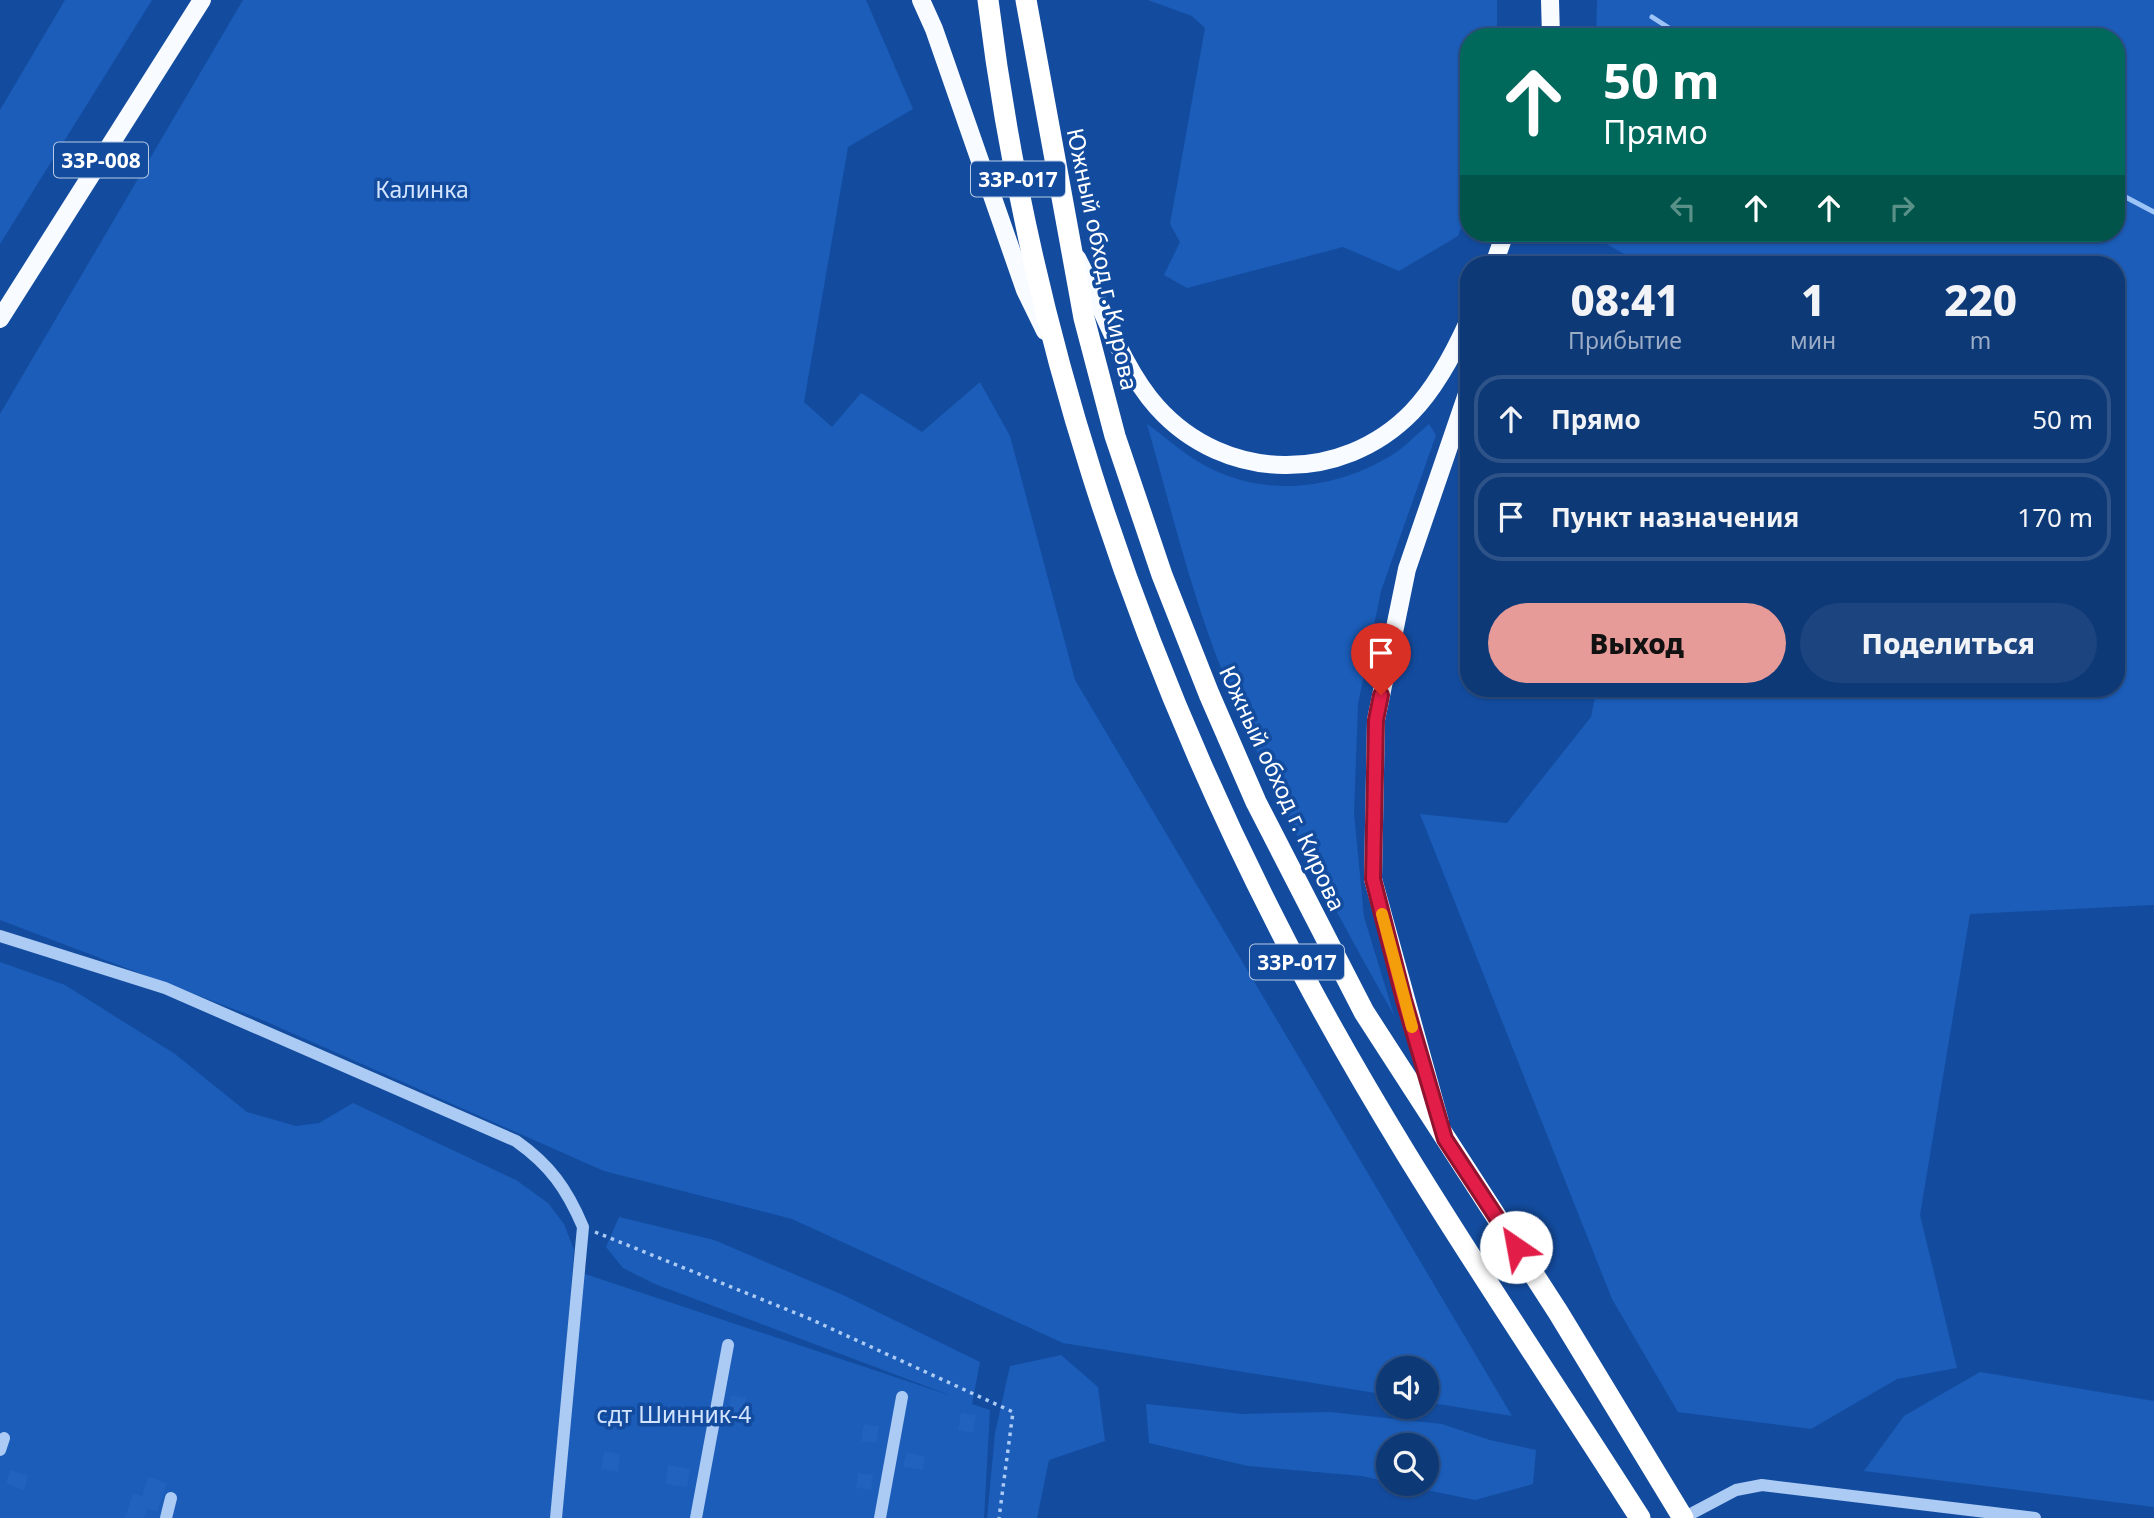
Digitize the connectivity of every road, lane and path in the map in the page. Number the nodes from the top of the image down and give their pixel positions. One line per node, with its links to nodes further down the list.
1 (202, 0): 8 (main road, 33Р-008)
2 (921, 0): 10 (main road)
3 (988, 0): 10 (highway, 33Р-017)
4 (1026, 0): 7 (highway, Южный обход г. Кирова / 33Р-017)
5 (1550, 0): 6 (main road)
6 (1551, 28)
7 (1072, 247): 9 (main road); 13 (highway, Южный обход г. Кирова / 33Р-017)
8 (0, 319)
9 (1460, 336)
10 (1057, 356): 23 (highway, 33Р-017)
11 (1460, 414): 13 (main road)
12 (0, 936): 14 (street)
13 (1445, 1139): 24 (highway, Южный обход г. Кирова / 33Р-017)
14 (583, 1227): 19 (street); 22 (path)
15 (728, 1345): 20 (street)
16 (902, 1397): 21 (street)
17 (172, 1498): 18 (street)
18 (166, 1518)
19 (556, 1518)
20 (696, 1518)
21 (880, 1518)
22 (999, 1518)
23 (1640, 1518)
24 (1683, 1518): 25 (street)
25 (2035, 1518)

